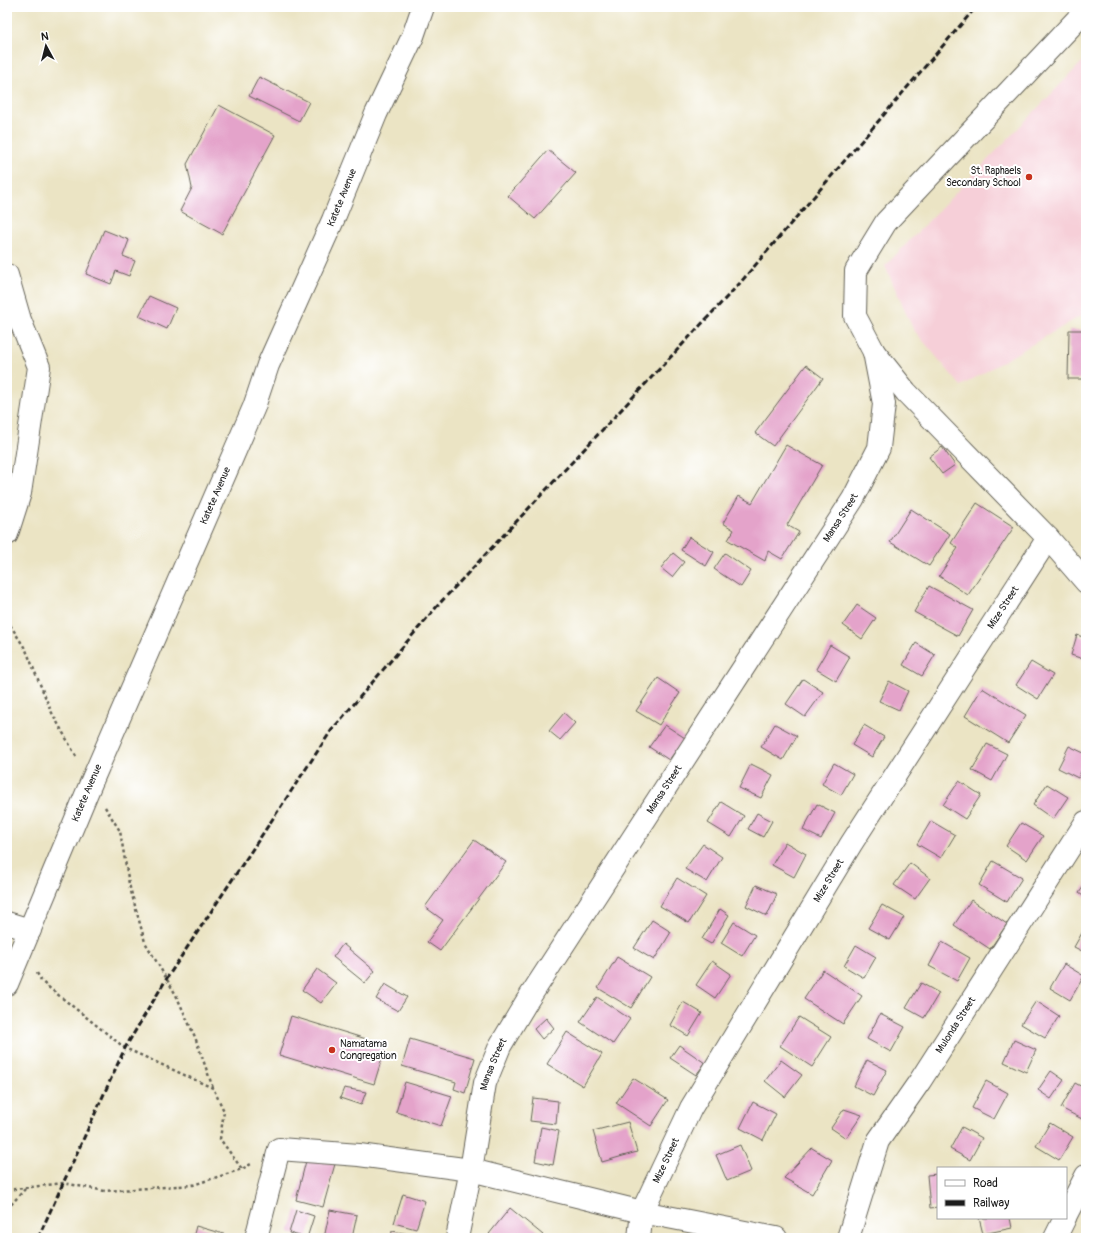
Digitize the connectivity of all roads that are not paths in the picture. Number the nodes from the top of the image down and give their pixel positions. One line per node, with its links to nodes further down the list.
1 (424, 7): 10 (street, Katete Avenue)
2 (1086, 10): 4 (street)
3 (7, 275): 5 (street)
4 (874, 352): 6 (street); 12 (street, Mansa Street)
5 (7, 534)
6 (1048, 538): 7 (street); 14 (street, Mize Street)
7 (1086, 582)
8 (1086, 822): 21 (street, Mulonda Street)
9 (7, 923): 10 (street)
10 (26, 940): 11 (street, Katete Avenue)
11 (7, 984)
12 (471, 1170): 14 (street); 17 (street); 18 (street, Mansa Street)
13 (1086, 1176): 15 (street)
14 (642, 1212): 19 (street, Mize Street); 20 (street)
15 (1067, 1213)
16 (1064, 1219): 22 (street)
17 (256, 1238)
18 (457, 1238)
19 (639, 1238)
20 (776, 1238)
21 (848, 1238)
22 (1055, 1238)

